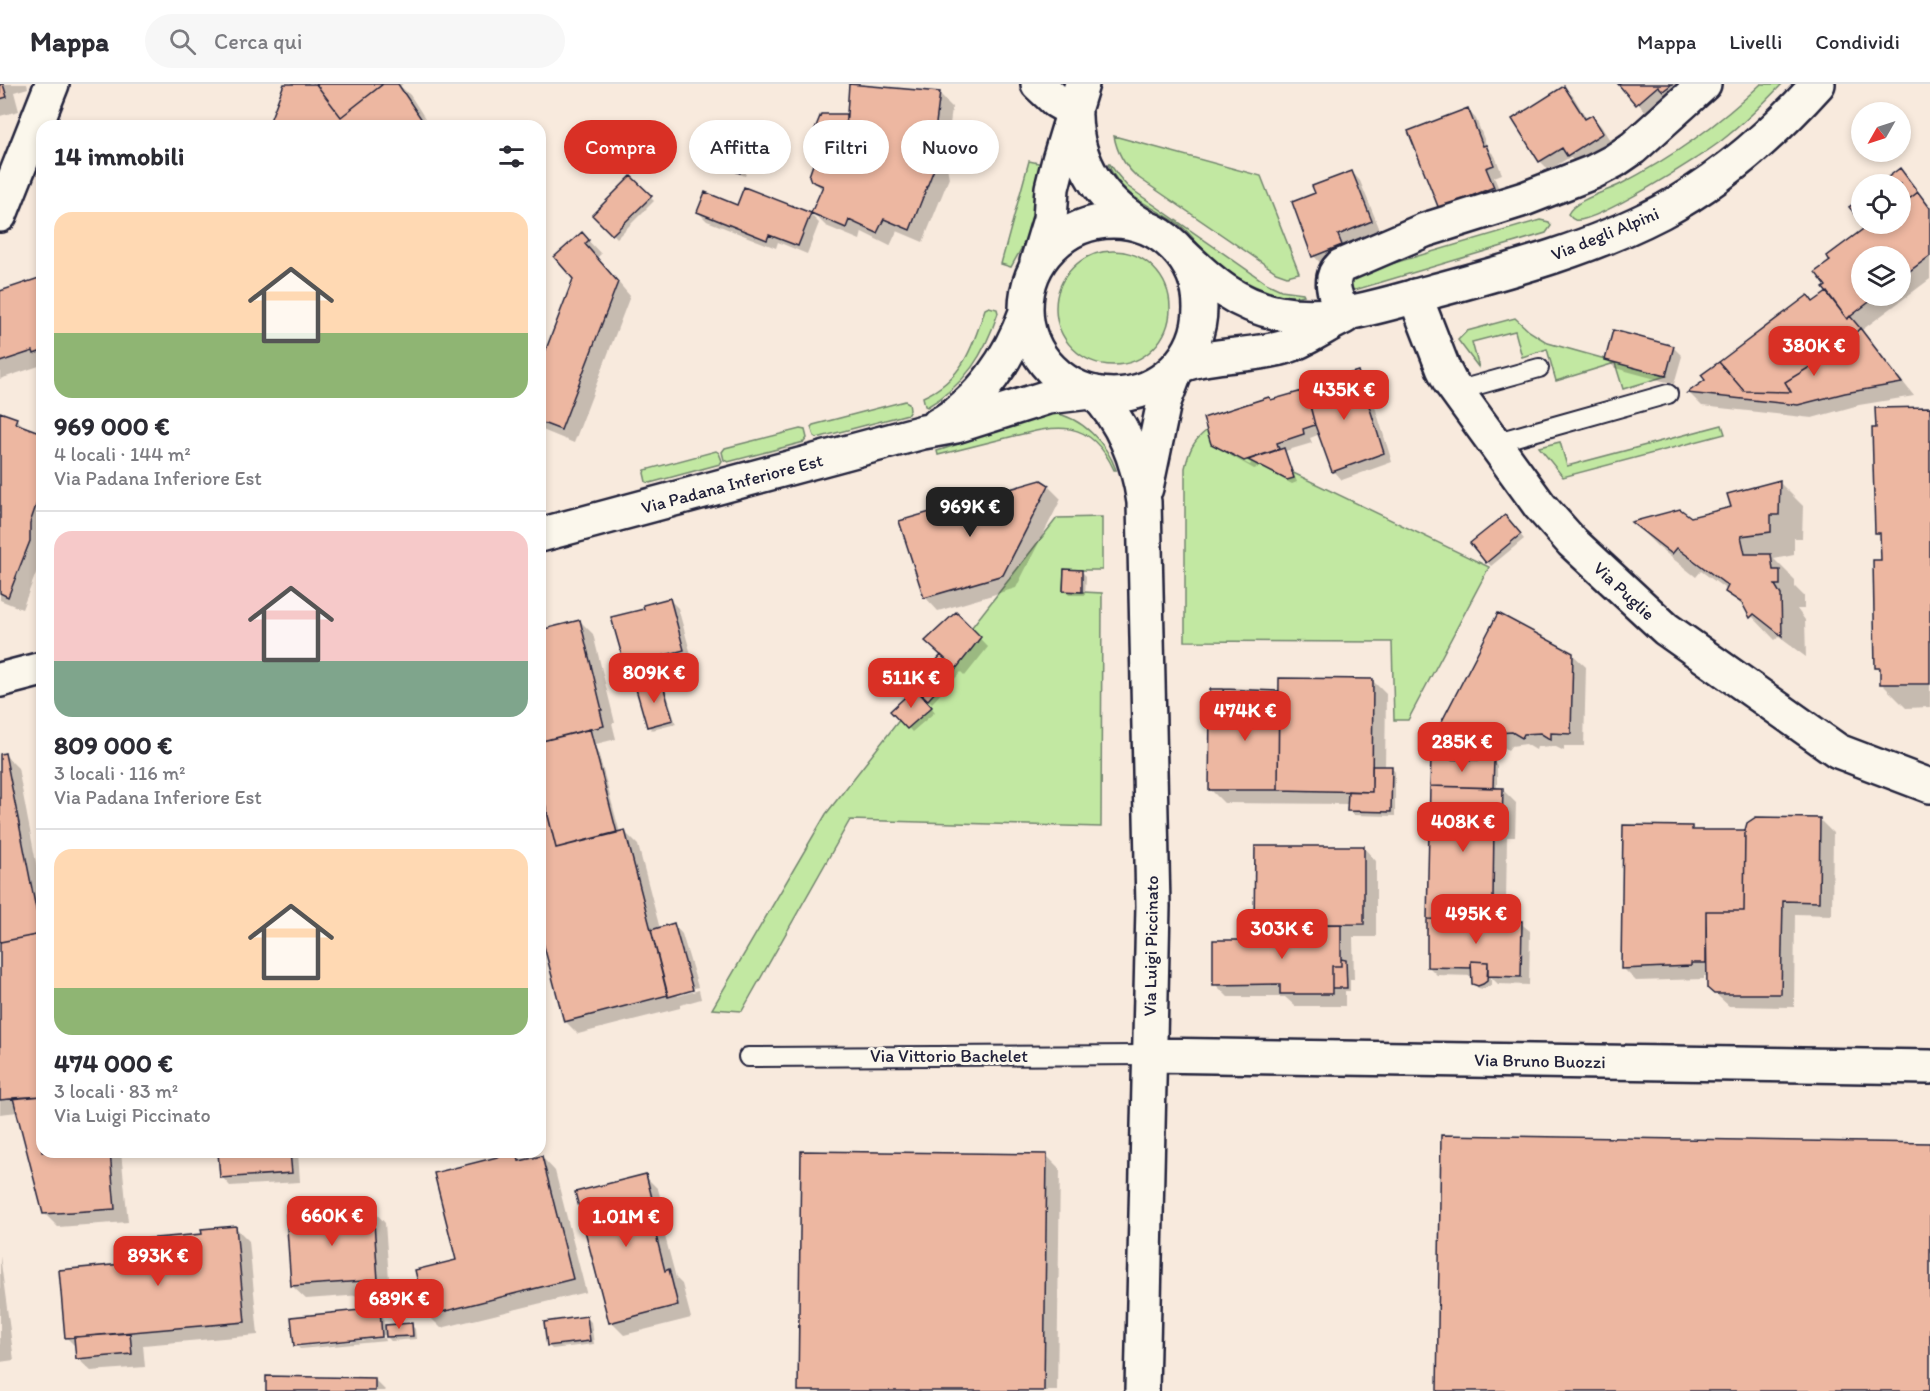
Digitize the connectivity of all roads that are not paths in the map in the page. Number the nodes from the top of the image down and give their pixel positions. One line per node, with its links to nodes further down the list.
1 (52, 84): 6 (street)
2 (1038, 84): 5 (street)
3 (1704, 84): 14 (street)
4 (1818, 84): 12 (street, Via degli Alpini)
5 (1079, 98): 9 (street); 11 (street)
6 (38, 120)
7 (36, 124): 8 (street)
8 (0, 215)
9 (1142, 225): 10 (street); 11 (street)
10 (1180, 252): 14 (street, Via degli Alpini); 15 (street)
11 (1033, 273): 13 (street)
12 (1415, 296): 14 (street, Via degli Alpini); 17 (street, Via Puglie)
13 (1026, 312): 18 (street); 20 (street, Via Padana Inferiore Est)
14 (1348, 314): 15 (street, Via degli Alpini)
15 (1178, 367): 18 (street); 22 (street, Via Luigi Piccinato)
16 (1539, 368): 17 (lane)
17 (1456, 391): 21 (street, Via Puglie)
18 (1092, 393): 20 (street, Via Padana Inferiore Est); 22 (street, Via Luigi Piccinato)
19 (1668, 394): 21 (lane)
20 (923, 432): 23 (street, Via Padana Inferiore Est)
21 (1494, 443): 26 (street, Via Puglie)
22 (1144, 502): 27 (street, Via Luigi Piccinato)
23 (546, 533)
24 (36, 671): 25 (street)
25 (0, 680)
26 (1930, 786)
27 (1150, 1055): 28 (lane, Via Vittorio Bachelet); 29 (street, Via Bruno Buozzi); 30 (street, Via Luigi Piccinato)
28 (748, 1057)
29 (1930, 1067)
30 (1142, 1391)

